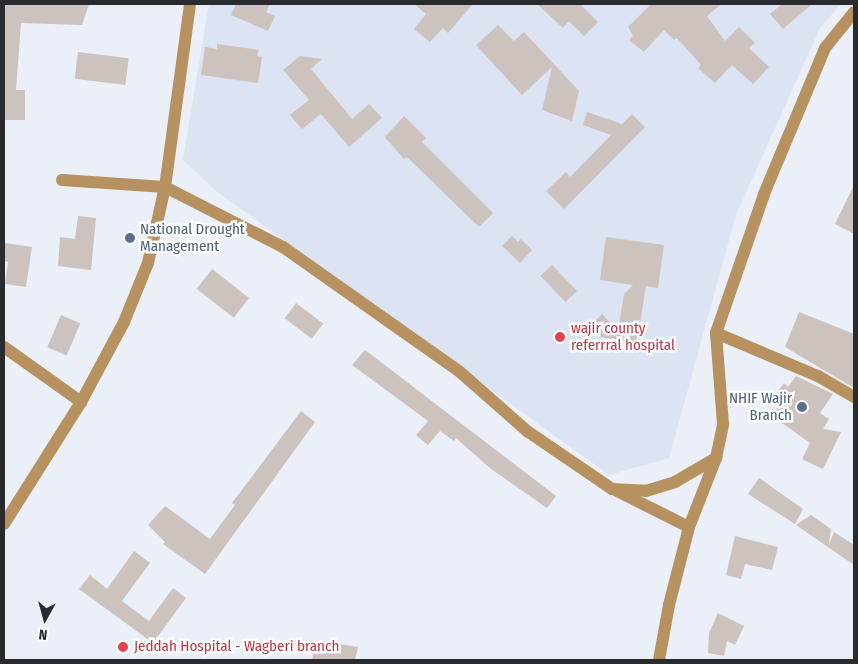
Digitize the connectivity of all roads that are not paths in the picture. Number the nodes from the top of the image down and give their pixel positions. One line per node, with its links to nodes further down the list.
1 (190, 4): 4 (street)
2 (854, 12): 5 (street)
3 (62, 180): 4 (street)
4 (165, 187): 8 (street); 10 (street)
5 (716, 333): 7 (street); 9 (street)
6 (4, 347): 8 (street)
7 (854, 398)
8 (81, 402): 11 (street)
9 (716, 458): 10 (street); 12 (street)
10 (612, 489): 12 (street)
11 (4, 524)
12 (688, 527): 13 (street)
13 (659, 660)

